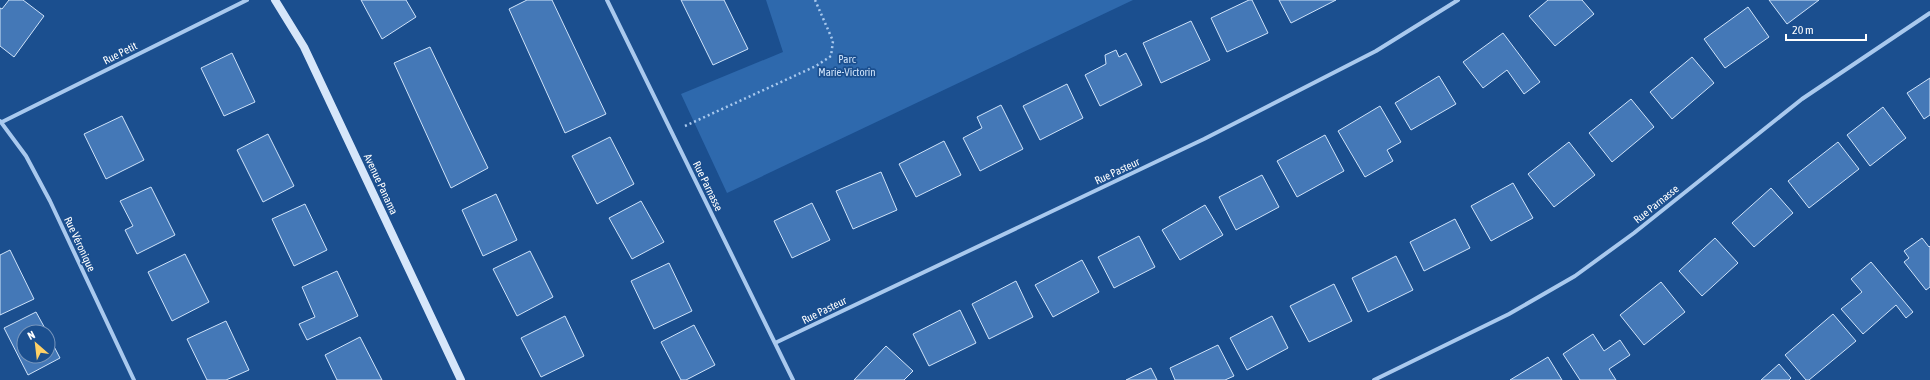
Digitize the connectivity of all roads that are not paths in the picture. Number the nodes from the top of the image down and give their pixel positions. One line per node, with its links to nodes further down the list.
1 (247, 0): 6 (street, Rue Petit)
2 (275, 0): 9 (street, Avenue Panama)
3 (607, 0): 7 (street, Rue Parnasse)
4 (1458, 0): 7 (street, Rue Pasteur)
5 (1930, 13): 11 (street, Rue Parnasse)
6 (1, 122): 8 (street, Rue Véronique)
7 (775, 343): 10 (street, Rue Parnasse)
8 (134, 380)
9 (461, 380)
10 (793, 380)
11 (1374, 380)

